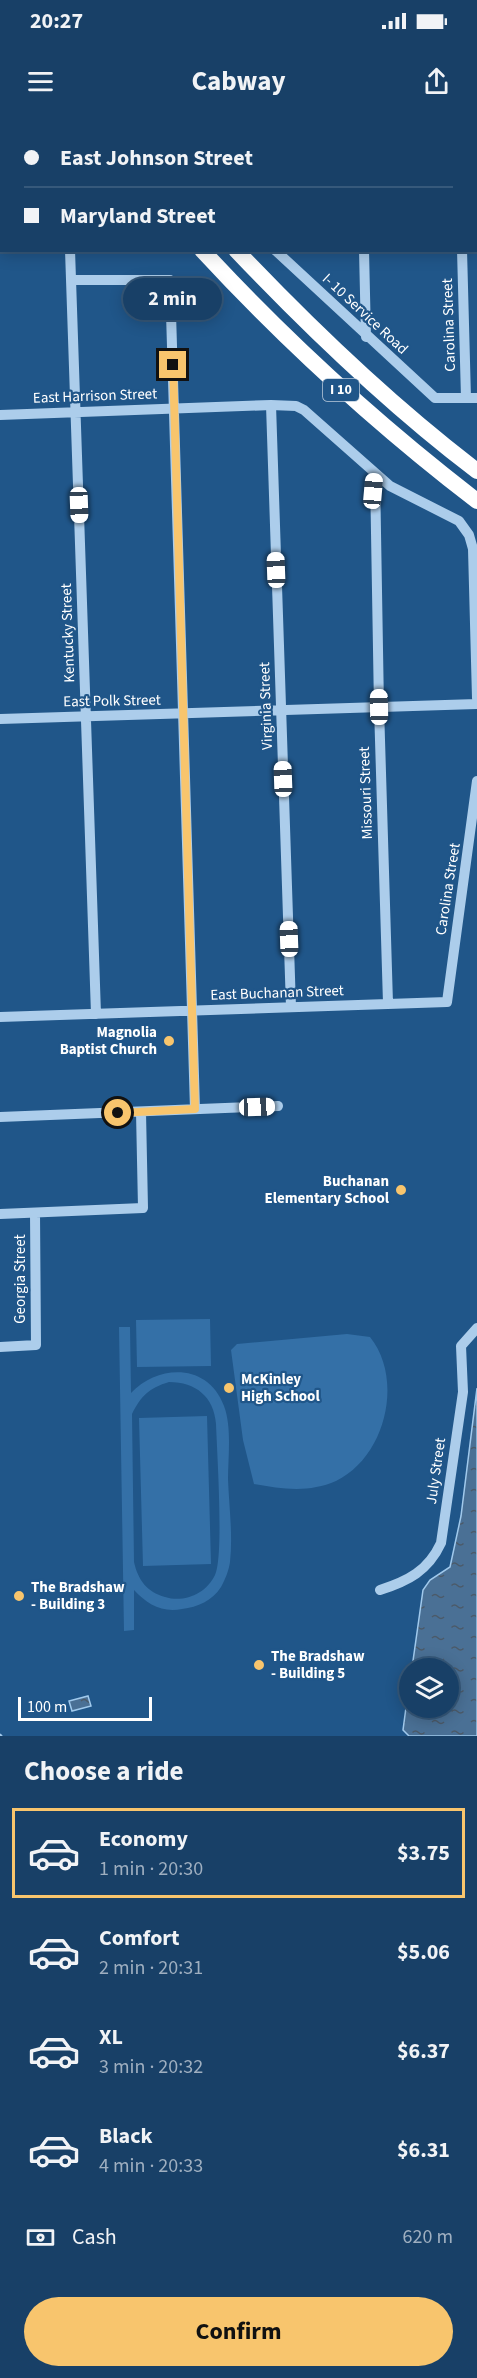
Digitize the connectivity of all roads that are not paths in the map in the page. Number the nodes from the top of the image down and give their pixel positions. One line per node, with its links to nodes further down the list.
1 (70, 252): 9 (street, Kentucky Street)
2 (191, 252): 8 (highway)
3 (204, 252): 8 (highway, I 10)
4 (238, 252): 14 (highway, I 10)
5 (277, 252): 10 (street, I- 10 Service Road)
6 (364, 252): 10 (street)
7 (462, 252): 11 (street, Carolina Street)
8 (217, 267): 20 (highway, I 10)
9 (71, 280): 13 (street); 15 (street, Kentucky Street)
10 (366, 337): 11 (street, I- 10 Service Road)
11 (472, 398)
12 (271, 405): 13 (street, East Harrison Street); 19 (street, East Harrison Street); 24 (street, Virginia Street)
13 (174, 407): 15 (street, East Harrison Street); 25 (street)
14 (400, 408): 17 (highway); 18 (highway, I 10)
15 (75, 411): 16 (street, East Harrison Street); 26 (street, Kentucky Street)
16 (0, 415)
17 (477, 459)
18 (477, 471)
19 (375, 474): 21 (street, East Harrison Street); 23 (street, Missouri Street)
20 (477, 501)
21 (477, 698)
22 (477, 704): 23 (street, East Polk Street)
23 (379, 707): 24 (street, East Polk Street); 30 (street, Missouri Street)
24 (281, 711): 25 (street, East Polk Street); 31 (street, Virginia Street)
25 (184, 714): 26 (street, East Polk Street); 32 (street)
26 (86, 716): 27 (street, East Polk Street); 33 (street, Kentucky Street)
27 (0, 719)
28 (477, 781): 29 (street, Carolina Street)
29 (447, 1002): 30 (street, East Buchanan Street)
30 (388, 1004): 31 (street, East Buchanan Street)
31 (291, 1007): 32 (street, East Buchanan Street)
32 (192, 1011): 33 (street, East Buchanan Street); 36 (street)
33 (96, 1014): 34 (street, East Buchanan Street)
34 (0, 1017)
35 (278, 1106): 36 (street)
36 (195, 1109): 37 (street)
37 (141, 1112): 38 (street); 39 (street)
38 (0, 1117)
39 (35, 1213): 40 (street); 42 (street, Georgia Street)
40 (0, 1214)
41 (477, 1328): 43 (street, July Street)
42 (0, 1347)
43 (380, 1590)

